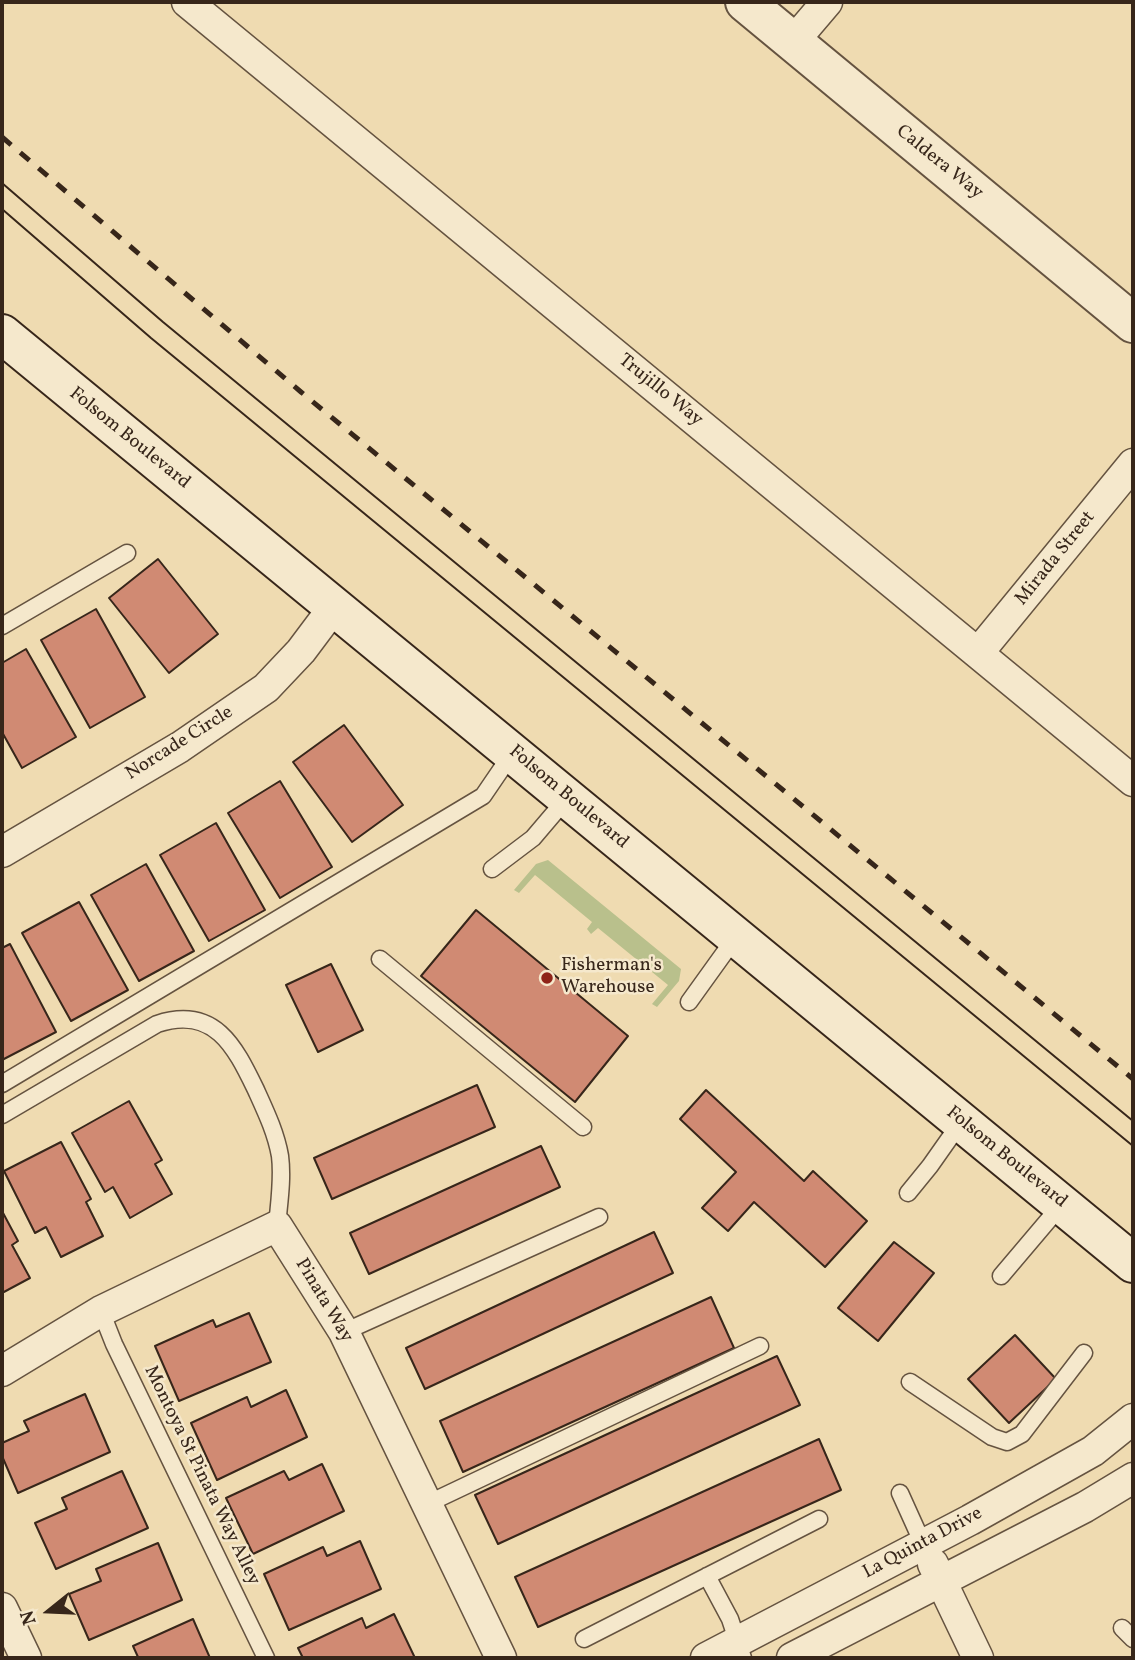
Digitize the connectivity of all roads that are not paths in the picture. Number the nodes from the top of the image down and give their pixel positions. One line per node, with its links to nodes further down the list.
1 (187, 2): 11 (street, Trujillo Way)
2 (745, 2): 4 (main road, Caldera Way)
3 (827, 2): 4 (street)
4 (793, 42): 5 (main road, Caldera Way)
5 (1133, 323)
6 (2, 334): 9 (main road, Folsom Boulevard)
7 (1133, 464): 11 (street, Mirada Street)
8 (127, 553): 10 (lane)
9 (334, 607): 12 (main road, Folsom Boulevard); 15 (street, Norcade Circle)
10 (2, 626)
11 (978, 653): 13 (street, Trujillo Way)
12 (513, 752): 14 (main road, Folsom Boulevard); 20 (lane)
13 (1133, 780)
14 (567, 798): 16 (lane); 17 (main road, Folsom Boulevard)
15 (2, 852)
16 (492, 869)
17 (735, 938): 19 (lane); 22 (main road, Folsom Boulevard)
18 (380, 959): 23 (lane)
19 (689, 1002)
20 (2, 1084)
21 (2, 1115): 27 (lane)
22 (961, 1122): 24 (lane); 25 (main road, Folsom Boulevard)
23 (583, 1127)
24 (908, 1193)
25 (1062, 1204): 28 (main road, Folsom Boulevard); 29 (lane)
26 (599, 1217): 31 (lane)
27 (277, 1226): 30 (street); 31 (street, Pinata Way)
28 (1133, 1263)
29 (1001, 1276)
30 (101, 1311): 34 (street); 48 (lane, Montoya St Pinata Way Alley)
31 (344, 1332): 39 (street, Pinata Way)
32 (760, 1346): 39 (lane)
33 (1084, 1353): 35 (lane)
34 (2, 1371)
35 (910, 1382)
36 (1133, 1419): 41 (street, La Quinta Drive)
37 (1133, 1478): 43 (street)
38 (900, 1493): 41 (lane)
39 (427, 1504): 49 (street, Pinata Way)
40 (819, 1519): 42 (lane)
41 (923, 1544): 43 (street); 46 (street, La Quinta Drive)
42 (707, 1576): 45 (lane); 46 (lane)
43 (941, 1581): 51 (street); 52 (street)
44 (2, 1608): 47 (street)
45 (584, 1639)
46 (741, 1650): 50 (street, La Quinta Drive)
47 (26, 1658)
48 (266, 1658)
49 (501, 1658)
50 (706, 1658)
51 (792, 1658)
52 (978, 1658)

